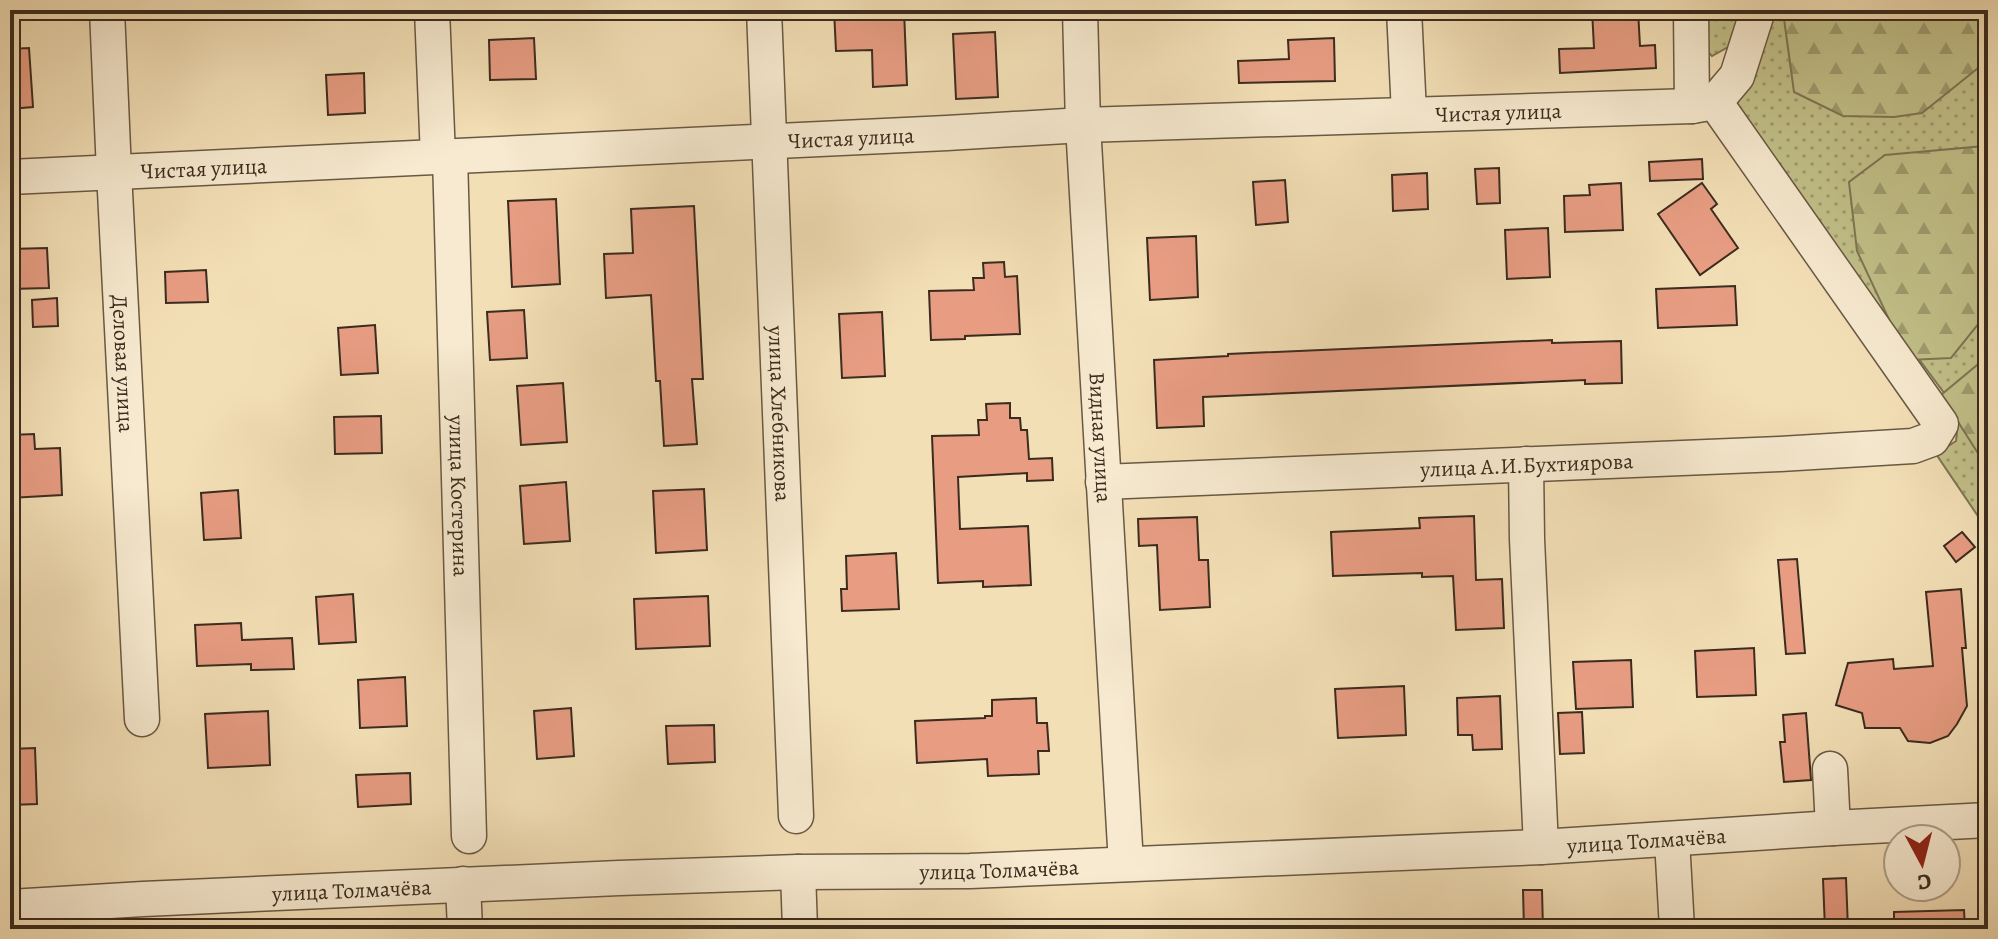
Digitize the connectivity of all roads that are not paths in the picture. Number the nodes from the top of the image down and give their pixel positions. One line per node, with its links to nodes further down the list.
1 (107, 10): 13 (street, Деловая улица)
2 (432, 10): 12 (street, улица Костерина)
3 (764, 10): 11 (street, улица Хлебникова)
4 (1080, 10): 10 (street, Видная улица)
5 (1404, 10): 9 (street)
6 (1691, 10): 8 (street)
7 (1758, 10): 8 (street)
8 (1704, 104): 9 (street, Чистая улица); 15 (street, улица А.И.Бухтиярова)
9 (1409, 113): 10 (street, Чистая улица)
10 (1083, 125): 11 (street, Чистая улица); 16 (street, Видная улица)
11 (770, 141): 12 (street, Чистая улица); 19 (street, улица Хлебникова)
12 (444, 156): 13 (street, Чистая улица); 22 (street, улица Костерина)
13 (114, 172): 14 (street, Чистая улица); 17 (street, Деловая улица)
14 (10, 177)
15 (1526, 464): 16 (street, улица А.И.Бухтиярова); 24 (street)
16 (1103, 482): 25 (street, Видная улица)
17 (142, 719)
18 (1830, 769): 21 (street)
19 (796, 816)
20 (1988, 820): 21 (street, улица Толмачёва)
21 (1833, 828): 23 (street, улица Толмачёва)
22 (469, 836)
23 (1672, 840): 24 (street, улица Толмачёва); 32 (street)
24 (1541, 847): 25 (street, улица Толмачёва)
25 (1126, 864): 26 (street, улица Толмачёва)
26 (798, 872): 27 (street, улица Толмачёва); 31 (street)
27 (463, 884): 29 (street, улица Толмачёва); 30 (street)
28 (10, 907): 29 (street, улица Толмачёва)
29 (144, 914)
30 (465, 929)
31 (800, 929)
32 (1677, 929)

